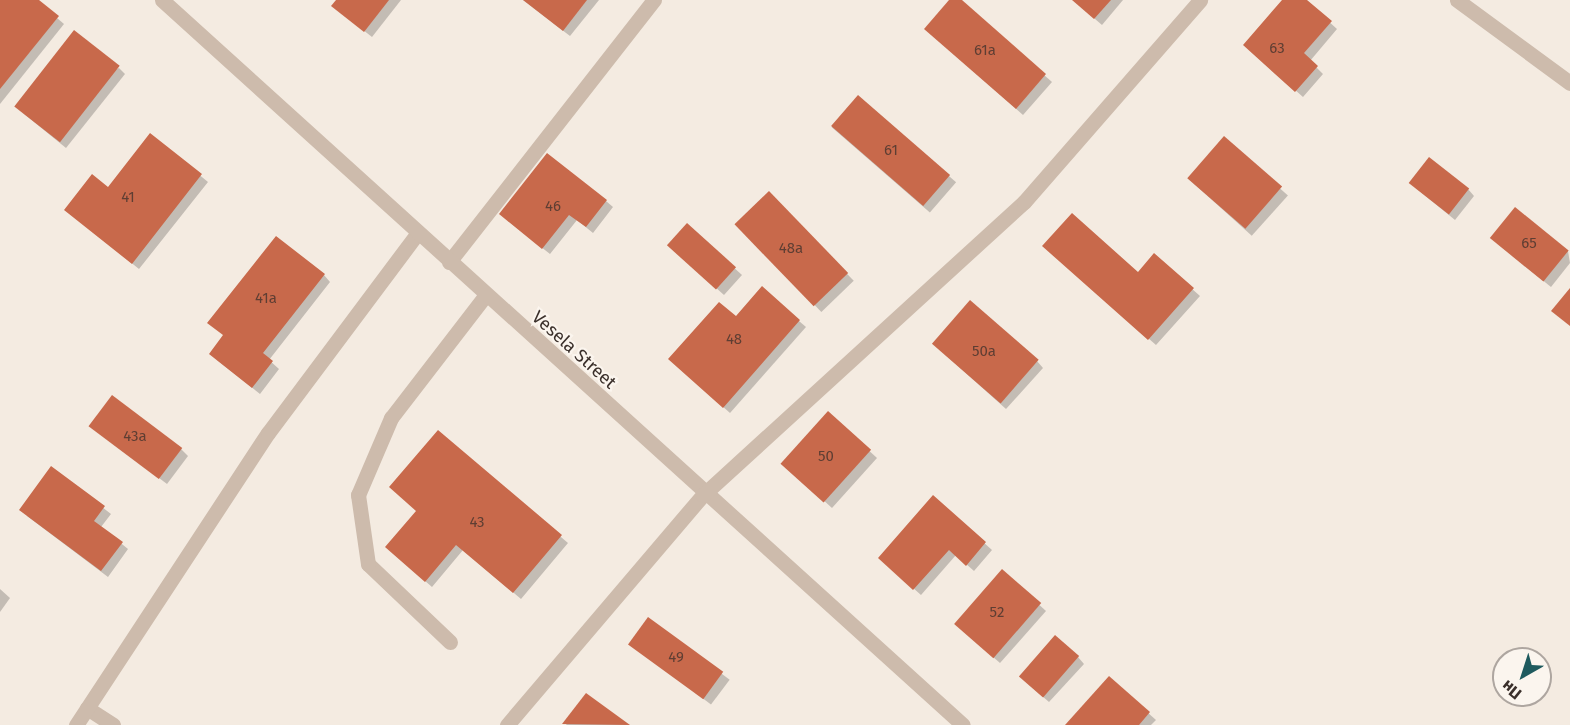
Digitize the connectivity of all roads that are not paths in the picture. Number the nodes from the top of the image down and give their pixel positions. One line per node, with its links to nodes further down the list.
1 (162, 0): 6 (street, Vesela Street)
2 (654, 0): 7 (street)
3 (1200, 0): 9 (street)
4 (1457, 0): 5 (street)
5 (1570, 83)
6 (417, 234): 7 (street, Vesela Street); 11 (street)
7 (449, 262): 8 (street, Vesela Street)
8 (485, 296): 9 (street, Vesela Street); 10 (street)
9 (703, 495): 14 (street); 15 (street, Vesela Street)
10 (450, 642)
11 (87, 708): 12 (street); 13 (street)
12 (76, 725)
13 (112, 725)
14 (507, 725)
15 (963, 725)

